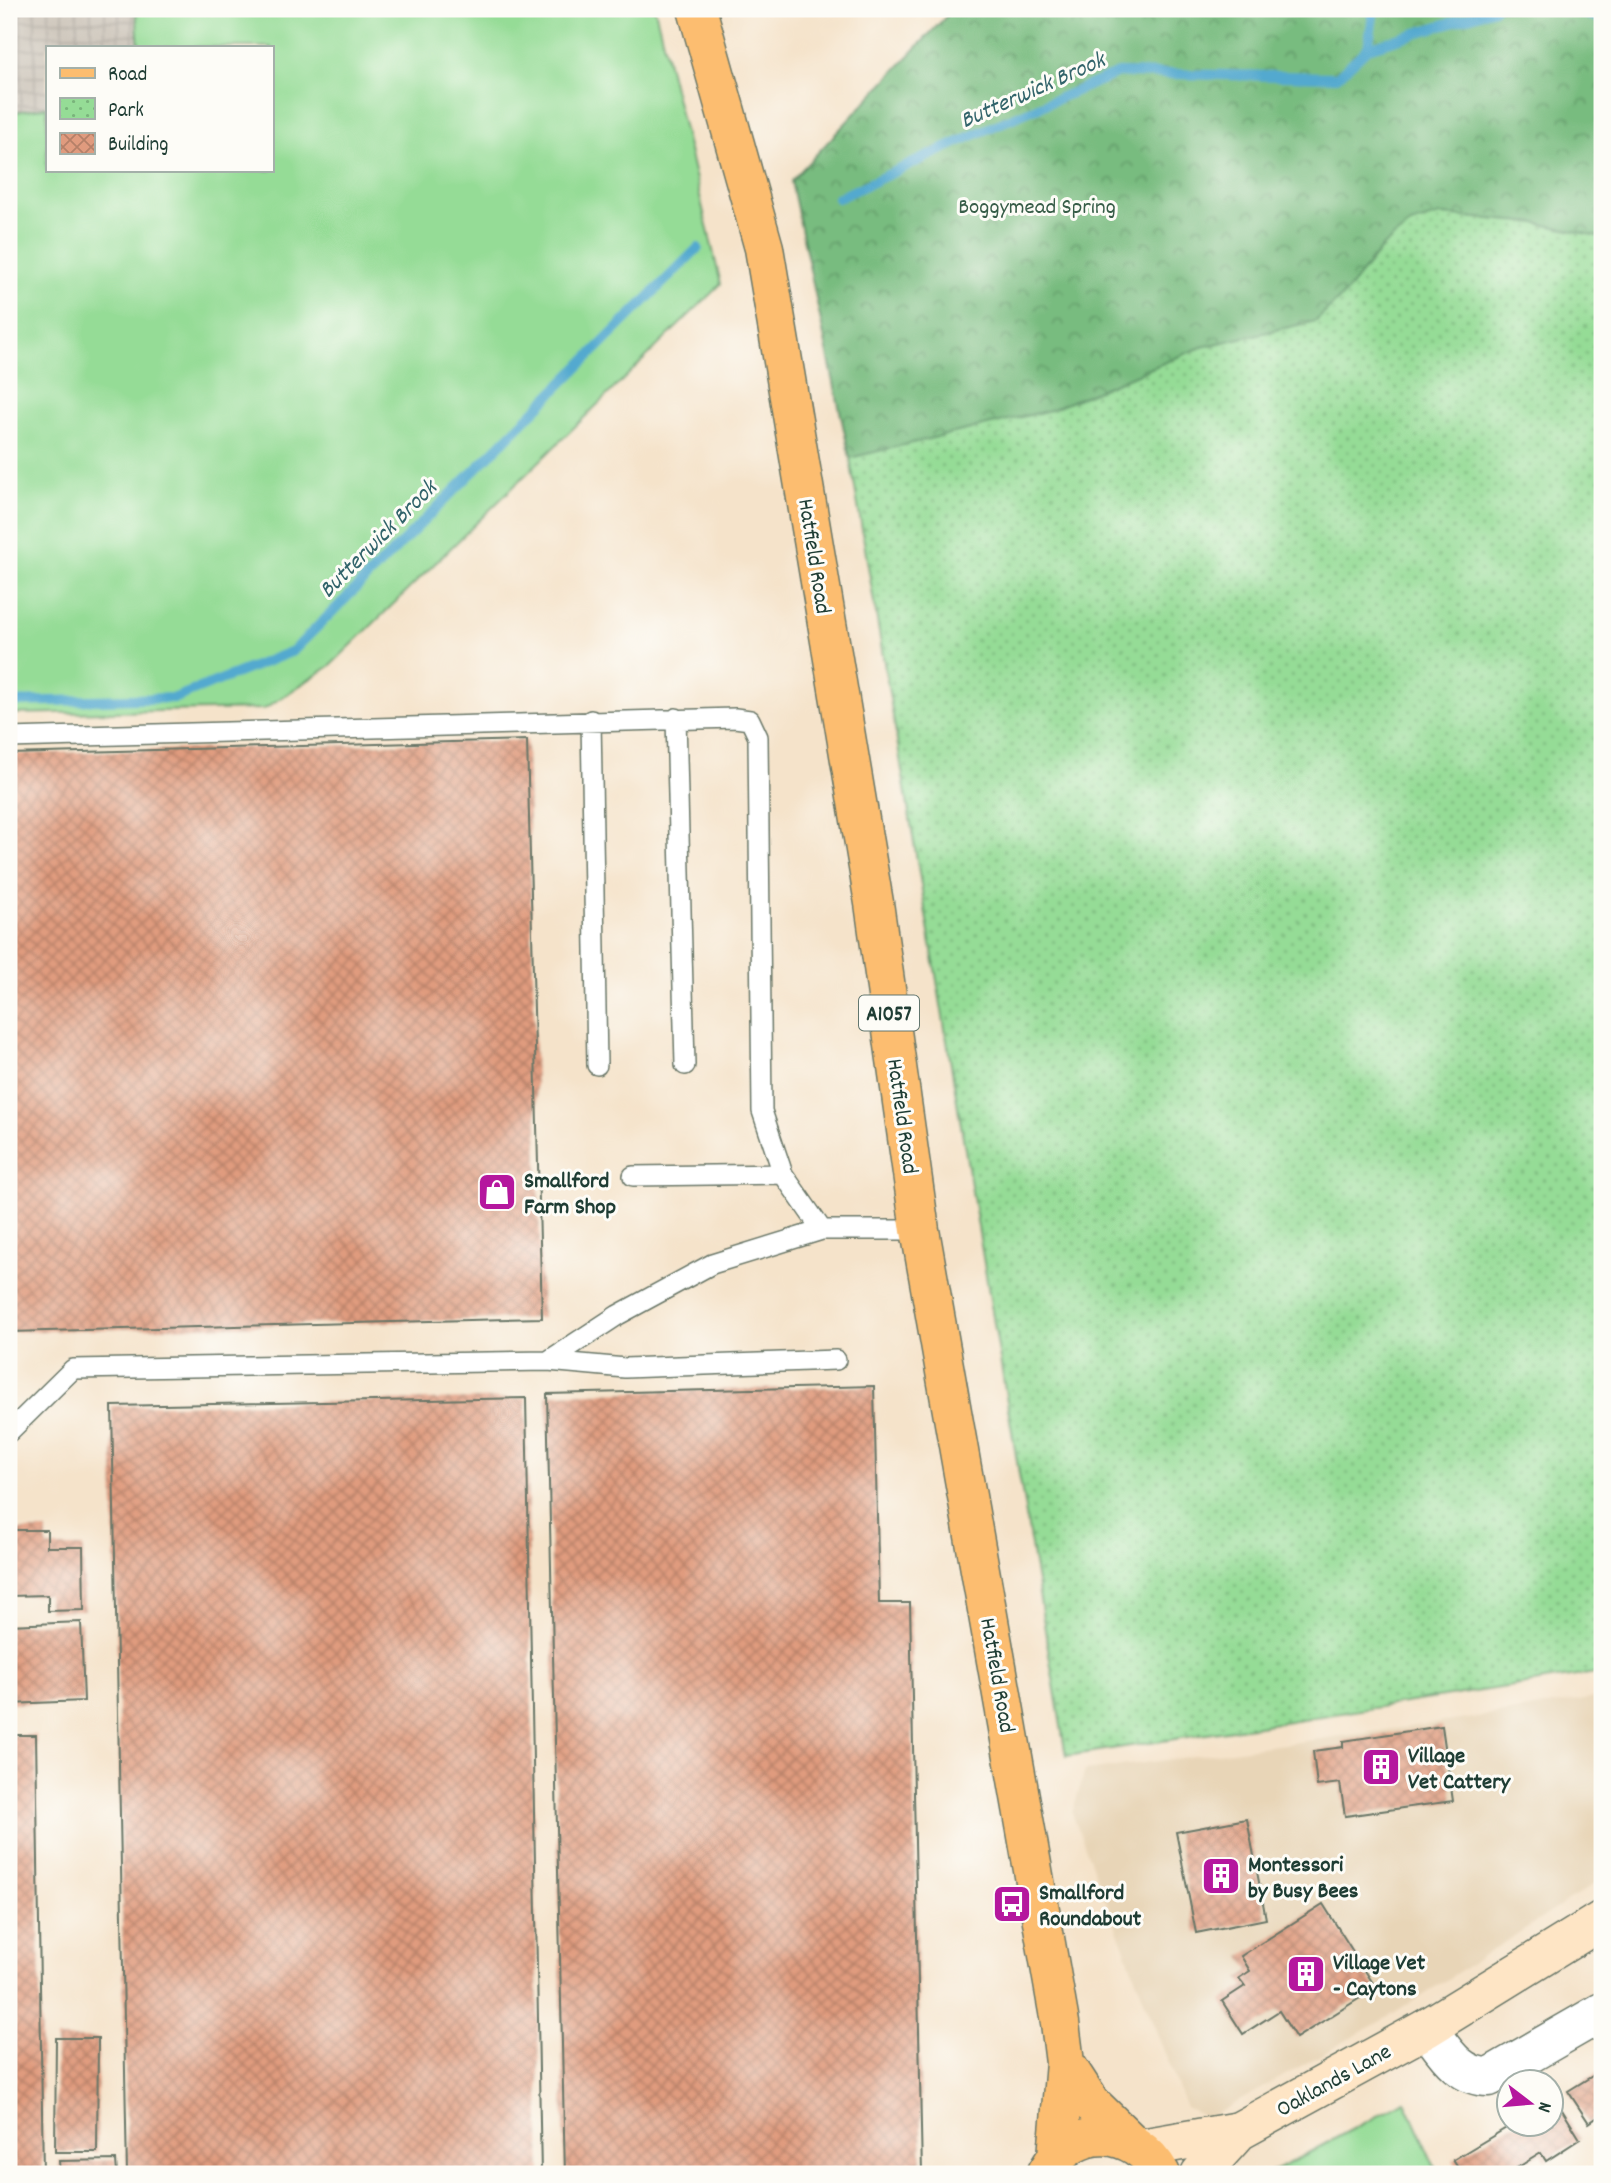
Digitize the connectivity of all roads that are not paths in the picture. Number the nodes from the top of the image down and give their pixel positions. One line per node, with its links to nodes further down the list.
1 (697, 9): 10 (main road, Hatfield Road / A1057)
2 (676, 718): 3 (lane); 6 (lane); 7 (lane)
3 (591, 720): 4 (lane); 5 (lane)
4 (9, 737)
5 (597, 1065)
6 (685, 1065)
7 (783, 1174): 8 (lane); 9 (lane)
8 (633, 1176)
9 (822, 1230): 10 (lane); 12 (lane)
10 (920, 1230): 17 (main road, Hatfield Road / A1057)
11 (836, 1360): 12 (lane)
12 (548, 1361): 13 (lane)
13 (9, 1432)
14 (1602, 1920): 16 (street, Oaklands Lane)
15 (1602, 2012): 16 (street)
16 (1427, 2028): 18 (street, Oaklands Lane)
17 (1065, 2063): 19 (main road, Hatfield Road / A1057); 20 (main road, Hatfield Road / A1057)
18 (1239, 2131): 19 (street, Oaklands Lane); 21 (street, Oaklands Lane)
19 (1144, 2155): 20 (main road)
20 (1052, 2165)
21 (1199, 2174)

